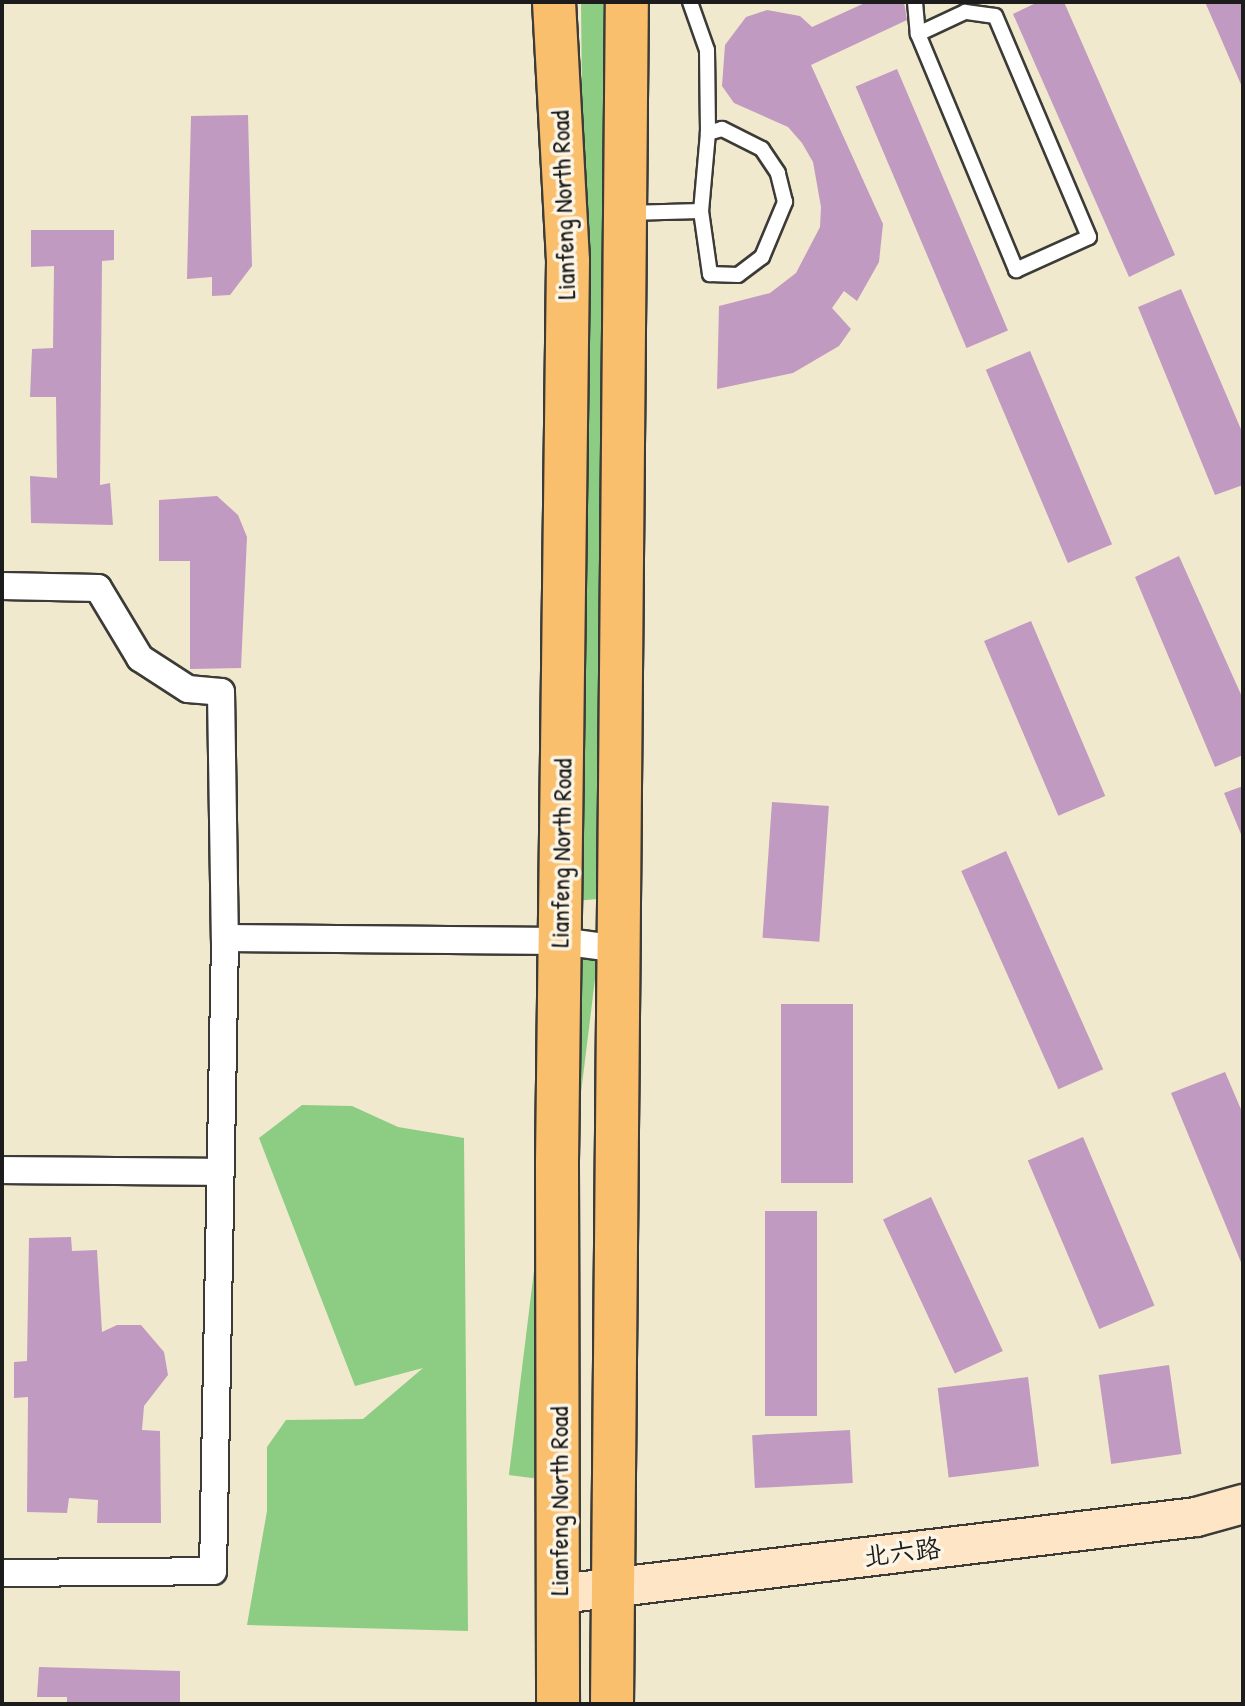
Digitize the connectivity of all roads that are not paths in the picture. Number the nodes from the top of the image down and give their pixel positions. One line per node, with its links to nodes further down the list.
1 (554, 2): 11 (main road, Lianfeng North Road)
2 (627, 2): 8 (main road)
3 (690, 2): 6 (lane)
4 (915, 2): 5 (lane)
5 (918, 34): 5 (lane)
6 (708, 133): 7 (lane); 7 (lane)
7 (701, 211): 8 (lane)
8 (623, 214): 12 (main road)
9 (2, 586): 10 (street)
10 (225, 938): 11 (street); 14 (street)
11 (560, 941): 12 (street); 18 (main road, Lianfeng North Road)
12 (620, 949): 17 (main road)
13 (2, 1170): 14 (street)
14 (220, 1172): 16 (street)
15 (1243, 1504): 17 (street, 北六路)
16 (2, 1573)
17 (616, 1587): 18 (street, 北六路); 20 (main road)
18 (560, 1594): 19 (main road, Lianfeng North Road)
19 (558, 1704)
20 (612, 1704)

